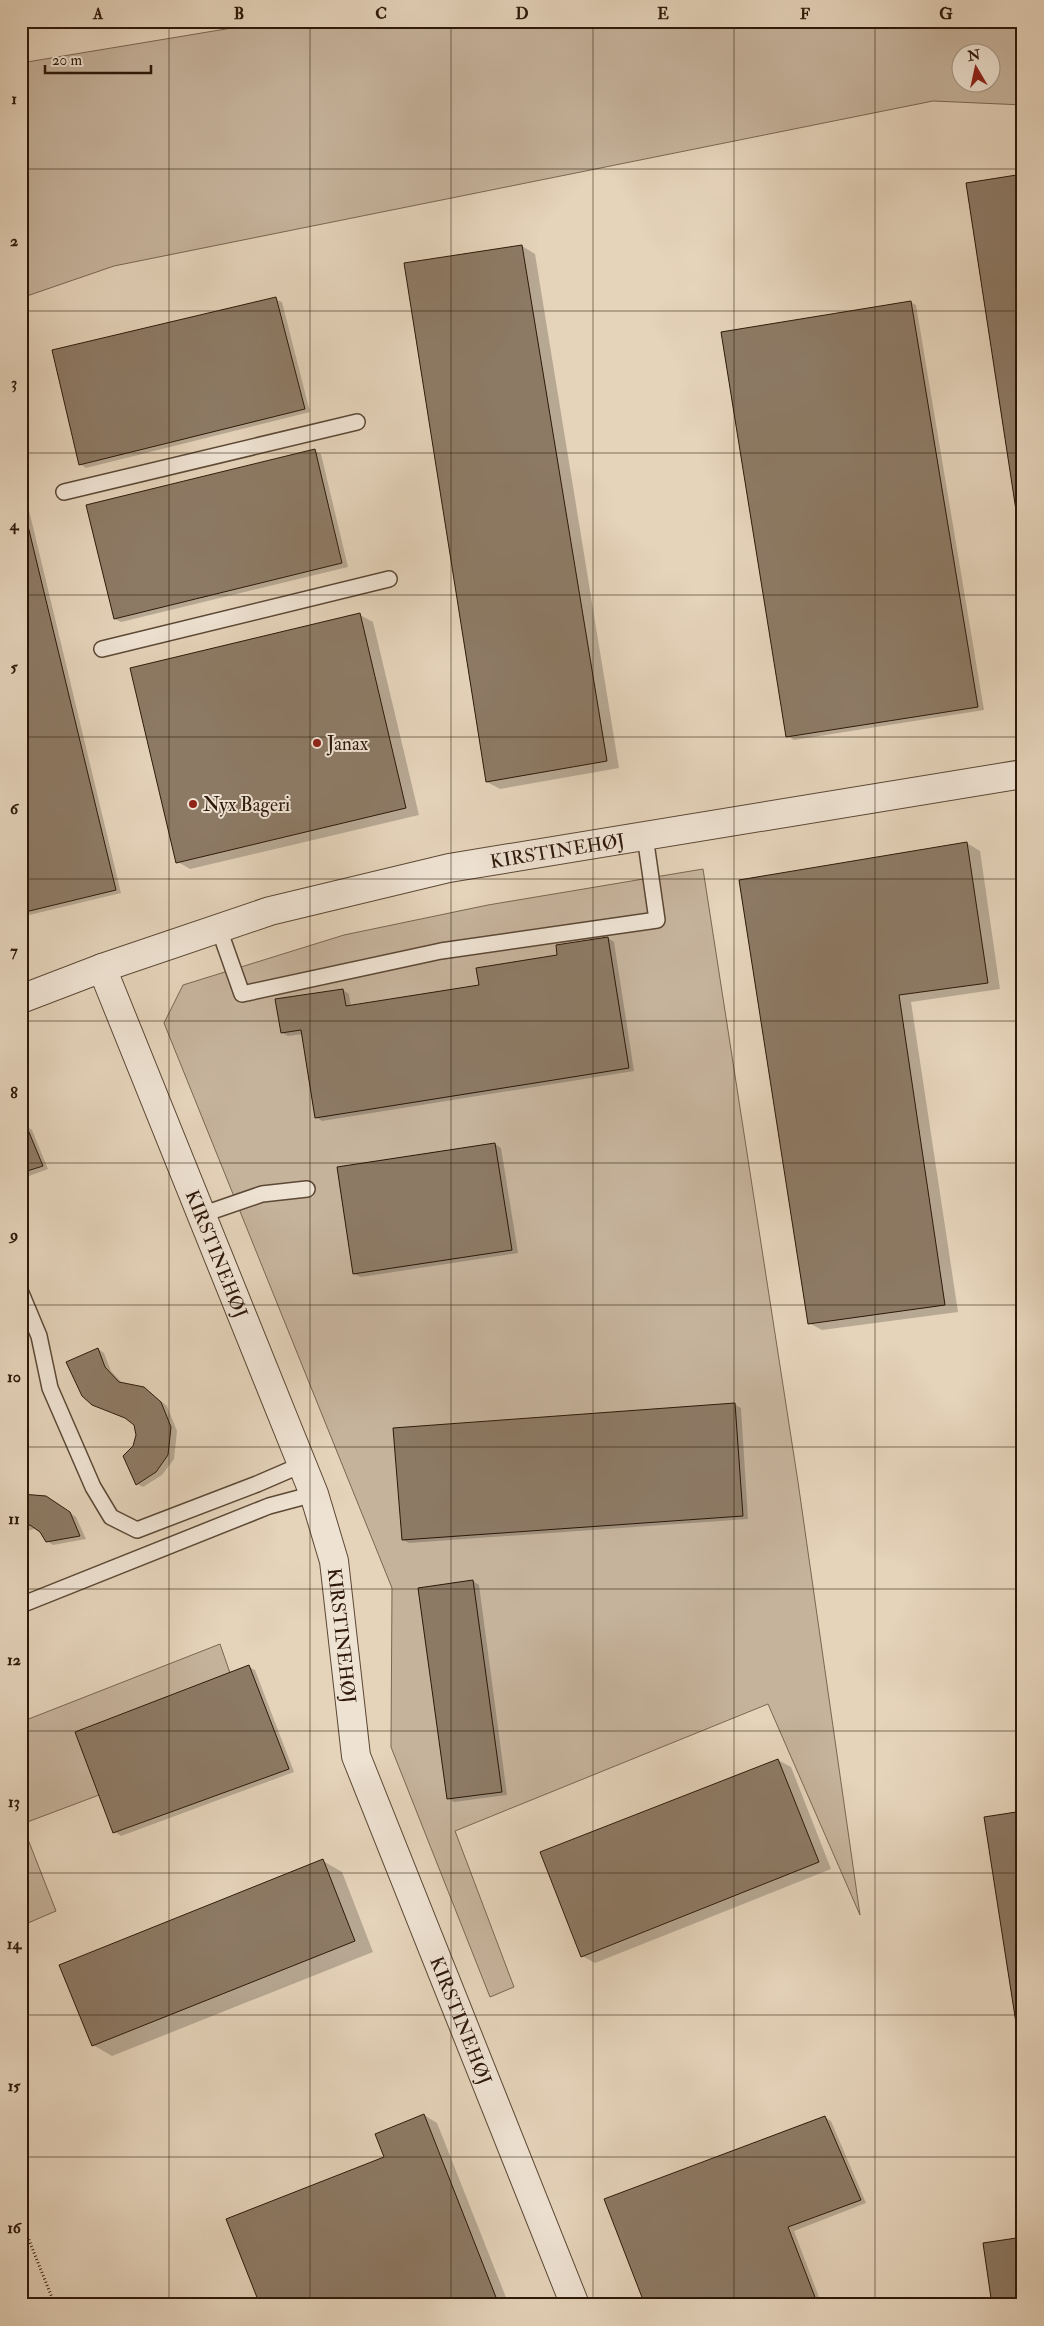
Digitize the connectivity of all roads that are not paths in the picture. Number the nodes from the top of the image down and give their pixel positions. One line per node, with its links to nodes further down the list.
1 (357, 422): 2 (lane)
2 (64, 492)
3 (389, 579): 4 (lane)
4 (102, 650)
5 (1023, 774): 6 (street, KIRSTINEHØJ)
6 (645, 836): 7 (street, KIRSTINEHØJ); 7 (lane)
7 (219, 928): 8 (street, KIRSTINEHØJ)
8 (102, 968): 9 (street, KIRSTINEHØJ); 11 (street, KIRSTINEHØJ)
9 (21, 998)
10 (307, 1190): 11 (lane)
11 (201, 1215): 13 (street, KIRSTINEHØJ)
12 (21, 1293): 13 (lane)
13 (301, 1464): 14 (street, KIRSTINEHØJ)
14 (314, 1494): 15 (lane); 16 (street, KIRSTINEHØJ)
15 (21, 1605)
16 (575, 2305)

